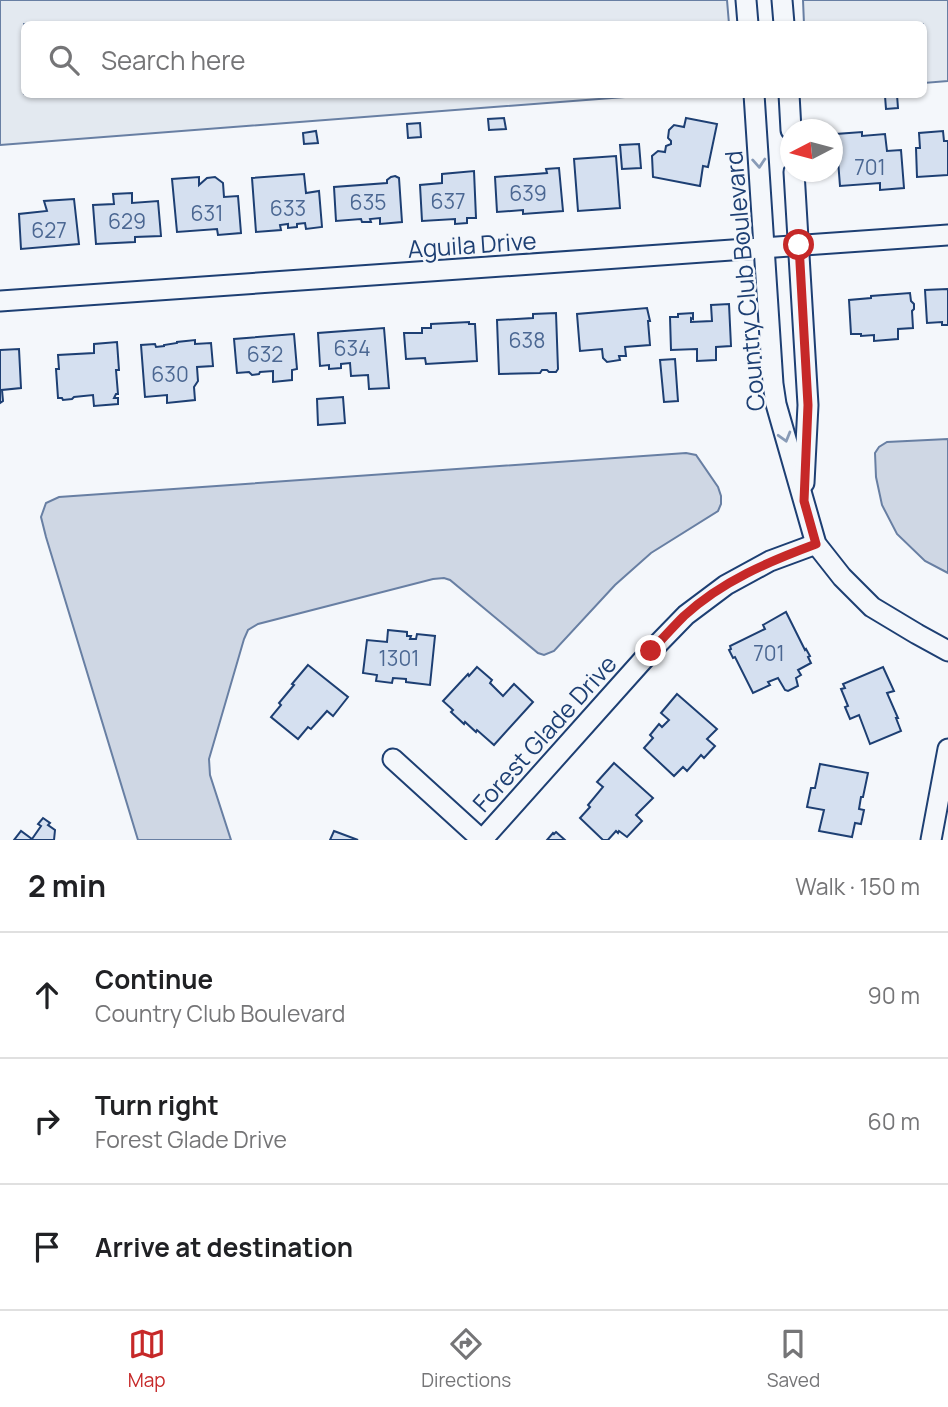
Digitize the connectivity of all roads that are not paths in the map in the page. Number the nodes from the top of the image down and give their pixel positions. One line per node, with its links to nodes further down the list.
1 (746, 0): 3 (street)
2 (782, 0): 4 (street)
3 (748, 21)
4 (784, 21)
5 (754, 98): 11 (street, Country Club Boulevard, one-way to 11)
6 (789, 98): 7 (street)
7 (790, 119)
8 (795, 182): 10 (street, Country Club Boulevard)
9 (948, 235): 10 (street, Aguila Drive)
10 (799, 245): 11 (street, Aguila Drive); 13 (street, Country Club Boulevard)
11 (765, 248): 12 (street, Aguila Drive); 13 (street, Country Club Boulevard, one-way to 13)
12 (0, 301)
13 (804, 501): 14 (street, Country Club Boulevard)
14 (816, 544): 15 (street, Country Club Boulevard); 18 (street, Forest Glade Drive)
15 (948, 651)
16 (948, 750): 19 (street)
17 (393, 759): 18 (street)
18 (482, 840)
19 (931, 840)

